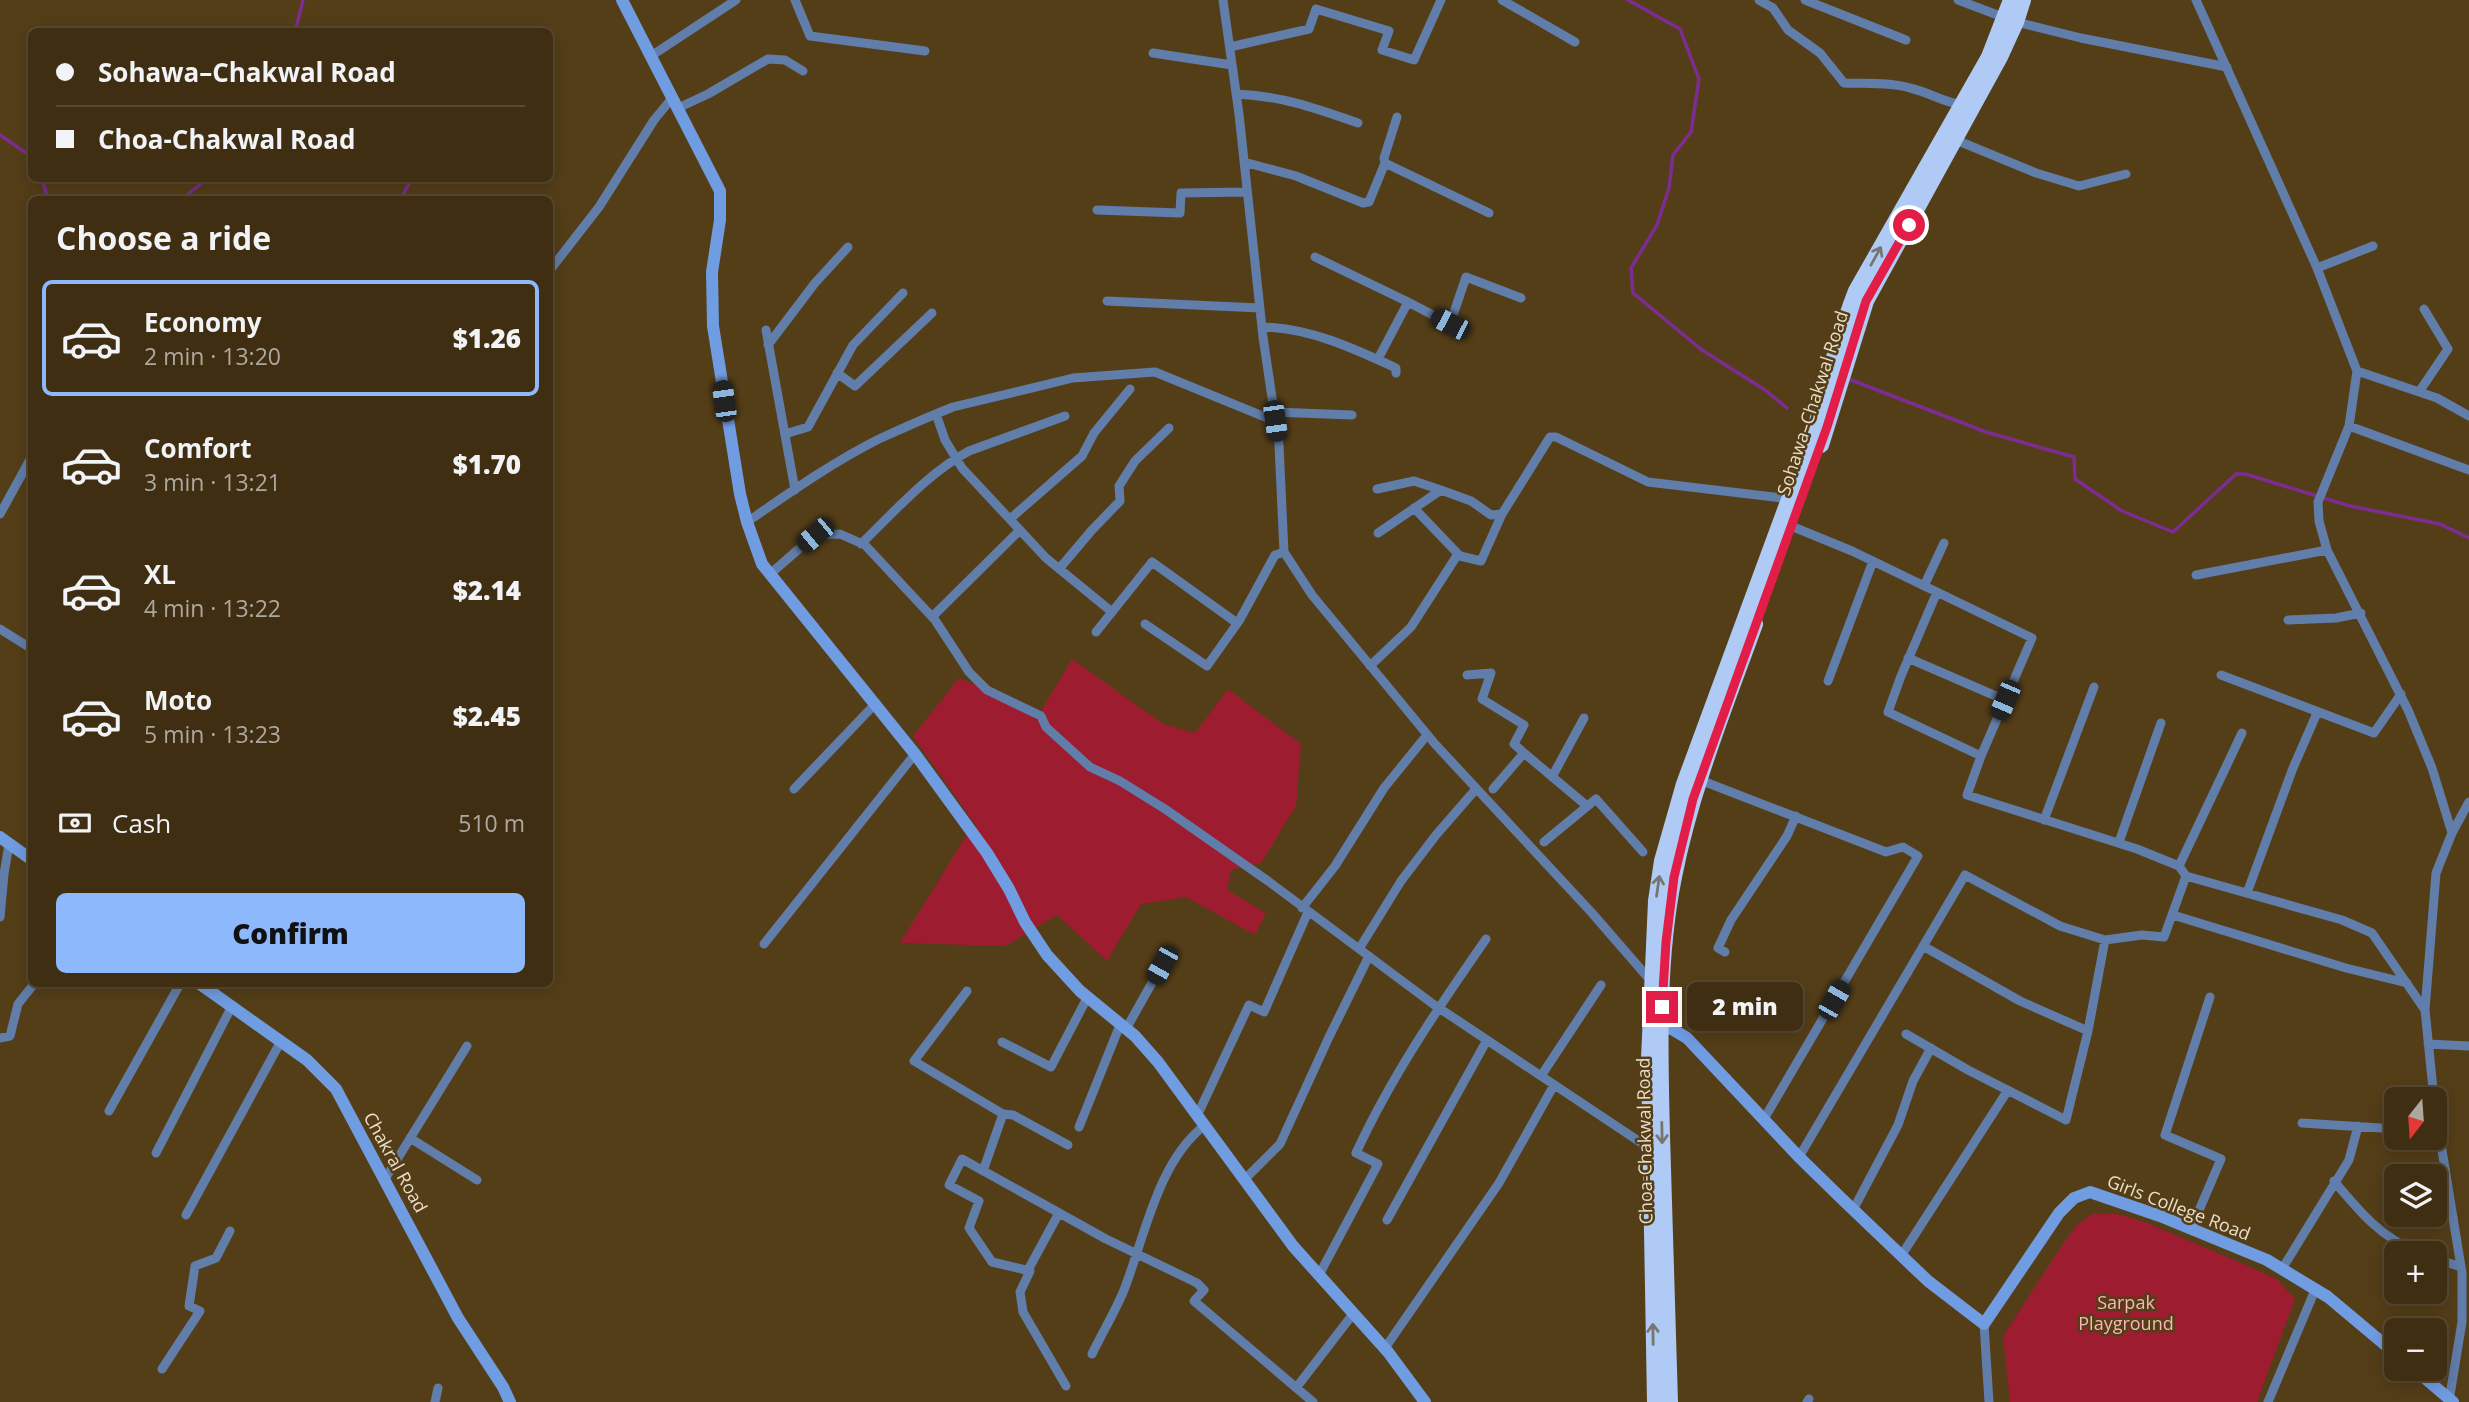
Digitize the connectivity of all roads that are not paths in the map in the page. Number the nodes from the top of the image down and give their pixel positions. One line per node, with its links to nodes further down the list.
1 (622, 0): 17 (street)
2 (736, 0): 17 (street)
3 (795, 0): 15 (street)
4 (1223, 0): 14 (street)
5 (1441, 0): 14 (street)
6 (1502, 0): 13 (street)
7 (1759, 0): 23 (street)
8 (1805, 0): 12 (street)
9 (1958, 0): 11 (street)
10 (2196, 0): 19 (street)
11 (2011, 7): 19 (street); 23 (highway); 26 (highway, Sohawa–Chakwal Road)
12 (1906, 40)
13 (1575, 42)
14 (1230, 47): 18 (street)
15 (925, 51)
16 (1153, 53): 18 (street)
17 (651, 56): 22 (street)
18 (1232, 65): 21 (street)
19 (2227, 67): 37 (street)
20 (803, 71): 22 (street)
21 (1236, 94): 25 (street); 27 (street)
22 (676, 103): 36 (street); 73 (street)
23 (1962, 105): 68 (highway, one-way to 23)
24 (1397, 117): 28 (street)
25 (1358, 123)
26 (1956, 140): 29 (street); 74 (highway, Sohawa–Chakwal Road)
27 (1244, 162): 28 (street); 30 (street)
28 (1385, 163): 32 (street)
29 (2126, 174)
30 (1247, 192): 31 (street); 42 (street)
31 (1097, 210)
32 (1489, 214)
33 (2374, 246): 37 (street)
34 (848, 247): 47 (street)
35 (1315, 257): 41 (street)
36 (553, 266)
37 (2317, 268): 49 (street)
38 (903, 293): 50 (street)
39 (1521, 298): 41 (street)
40 (1107, 301): 42 (street)
41 (1408, 302): 48 (street)
42 (1260, 308): 45 (street)
43 (2424, 309): 53 (street)
44 (932, 313): 50 (street)
45 (1262, 327): 48 (street); 58 (street)
46 (766, 330): 47 (street)
47 (768, 345): 61 (street)
48 (1378, 359): 51 (street)
49 (2357, 371): 53 (street); 59 (street)
50 (838, 373): 61 (street)
51 (1396, 373)
52 (1130, 389): 72 (street)
53 (2419, 392): 57 (street)
54 (936, 414): 58 (street); 62 (street); 66 (street)
55 (1352, 415): 58 (street)
56 (1065, 416): 62 (street)
57 (2469, 416)
58 (1275, 417): 80 (street)
59 (2349, 426): 64 (street); 79 (street)
60 (1169, 428): 83 (street)
61 (785, 434): 66 (street)
62 (956, 458): 72 (street); 78 (street)
63 (28, 463): 70 (street)
64 (2469, 470)
65 (1377, 489): 67 (street)
66 (795, 490): 73 (street)
67 (1441, 490): 69 (street); 71 (street)
68 (1790, 499): 71 (street); 144 (highway, one-way to 68)
69 (1414, 508): 76 (street); 81 (street)
70 (0, 514)
71 (1502, 514): 81 (street)
72 (1010, 519): 75 (street)
73 (747, 522): 84 (street)
74 (1791, 526): 82 (street); 115 (highway, Sohawa–Chakwal Road)
75 (1020, 530): 83 (street); 90 (street)
76 (1378, 533)
77 (1944, 543): 86 (street)
78 (861, 544): 84 (street); 90 (street)
79 (2327, 550): 85 (street); 89 (street)
80 (1284, 552): 92 (street); 98 (street)
81 (1458, 554): 98 (street)
82 (1873, 561): 86 (street); 101 (street)
83 (1059, 569): 88 (street)
84 (770, 574): 105 (street)
85 (2196, 575)
86 (1924, 586): 87 (street)
87 (1937, 592): 97 (street); 104 (street)
88 (1112, 612): 92 (street); 95 (street)
89 (2361, 613): 91 (street); 103 (street)
90 (932, 617): 133 (street)
91 (2288, 620)
92 (1237, 623): 93 (street)
93 (1145, 624)
94 (0, 629): 96 (street)
95 (1096, 632)
96 (28, 646)
97 (1908, 658): 104 (street); 113 (street)
98 (1370, 666): 110 (street)
99 (1467, 675): 111 (street)
100 (2221, 675): 106 (street)
101 (1828, 681)
102 (2094, 687): 123 (street)
103 (2401, 694): 106 (street); 124 (street)
104 (2005, 700): 113 (street)
105 (876, 703): 112 (street); 116 (street)
106 (2317, 713): 132 (street)
107 (1584, 718): 114 (street)
108 (2161, 723): 127 (street)
109 (2242, 733): 130 (street)
110 (1427, 735): 117 (street); 133 (street)
111 (1524, 753): 114 (street); 118 (street)
112 (915, 754): 138 (street); 152 (street)
113 (1981, 756): 123 (street)
114 (1552, 777): 121 (street)
115 (1700, 780): 119 (highway, Sohawa–Chakwal Road); 122 (street)
116 (794, 789)
117 (1476, 789): 140 (street); 144 (street)
118 (1493, 789)
119 (1693, 799): 157 (highway, Choa-Chakwal Road)
120 (2469, 803): 124 (street)
121 (1587, 806): 126 (street); 128 (street)
122 (1796, 816): 141 (street); 174 (street)
123 (2044, 820): 127 (street)
124 (2452, 832): 155 (street)
125 (5, 840): 129 (street); 135 (street)
126 (1544, 842)
127 (2119, 842): 130 (street)
128 (1643, 852)
129 (28, 857)
130 (2179, 866): 131 (street)
131 (2186, 876): 132 (street); 134 (street)
132 (2247, 893): 145 (street)
133 (1305, 910): 140 (street); 175 (street)
134 (2173, 915): 137 (street); 145 (street)
135 (0, 917)
136 (1486, 939): 154 (street)
137 (2105, 940): 139 (street); 158 (street)
138 (764, 944)
139 (1923, 946): 158 (street); 185 (street)
140 (1359, 949): 142 (street)
141 (1725, 952)
142 (1369, 956): 154 (street); 189 (street)
143 (1162, 965): 156 (street)
144 (1651, 981): 157 (highway)
145 (2407, 983): 155 (street)
146 (1601, 985): 168 (street)
147 (32, 987): 160 (street)
148 (178, 987): 172 (street)
149 (204, 987): 153 (street, Chakral Road)
150 (967, 991): 173 (street)
151 (2210, 997): 195 (street)
152 (1087, 998): 156 (street); 163 (street)
153 (232, 1006): 162 (street, Chakral Road); 184 (street)
154 (1438, 1007): 161 (street); 204 (street)
155 (2426, 1010): 164 (street)
156 (1123, 1027): 175 (street); 178 (street)
157 (1656, 1028): 174 (street); 182 (highway); 222 (highway, Choa-Chakwal Road, one-way to 222)
158 (2088, 1031): 171 (street)
159 (1906, 1034): 167 (street)
160 (0, 1038)
161 (1487, 1040): 168 (street); 194 (street)
162 (281, 1041): 187 (street, Chakral Road); 193 (street)
163 (1002, 1042)
164 (2428, 1044): 166 (street); 170 (street)
165 (467, 1046): 180 (street)
166 (2469, 1046)
167 (1931, 1048): 171 (street); 191 (street)
168 (1541, 1076): 169 (street)
169 (1554, 1085): 182 (street); 209 (street)
170 (2433, 1087)
171 (2008, 1090): 199 (street)
172 (109, 1111)
173 (1003, 1114): 181 (street); 186 (street)
174 (1764, 1119): 185 (street)
175 (1200, 1121): 189 (street); 198 (street)
176 (2302, 1124): 177 (street)
177 (2358, 1126): 179 (street); 190 (street)
178 (1079, 1127)
179 (2384, 1128)
180 (410, 1138): 187 (street); 188 (street)
181 (1068, 1144)
182 (1649, 1148): 221 (highway, one-way to 182)
183 (2440, 1150): 201 (street)
184 (156, 1153)
185 (1799, 1157): 191 (street)
186 (983, 1171): 192 (street); 203 (street)
187 (385, 1179): 218 (street, Chakral Road)
188 (477, 1180)
189 (1244, 1180): 204 (street)
190 (2334, 1181): 197 (street); 202 (street)
191 (1853, 1210): 199 (street)
192 (1059, 1213): 198 (street); 203 (street)
193 (186, 1215)
194 (1387, 1220)
195 (2191, 1229): 202 (street, Girls College Road); 207 (street, Girls College Road)
196 (230, 1231): 211 (street)
197 (2395, 1241)
198 (1138, 1253): 210 (street); 215 (street)
199 (1901, 1256): 207 (street)
200 (2447, 1262): 201 (street)
201 (2461, 1267): 216 (street)
202 (2283, 1269): 205 (street, Girls College Road)
203 (1028, 1270): 213 (street)
204 (1319, 1275): 206 (street)
205 (2315, 1290): 208 (street, Girls College Road); 224 (street)
206 (1353, 1314): 209 (street); 215 (street)
207 (1984, 1324): 223 (street)
208 (2384, 1344)
209 (1385, 1348): 220 (street)
210 (1092, 1354)
211 (162, 1369)
212 (2428, 1381): 216 (street)
213 (1066, 1386)
214 (438, 1388): 217 (street)
215 (1296, 1388): 219 (street)
216 (2450, 1401)
217 (435, 1402)
218 (510, 1402)
219 (1313, 1402)
220 (1425, 1402)
221 (1655, 1402)
222 (1670, 1402)
223 (1989, 1402)
224 (2267, 1402)

